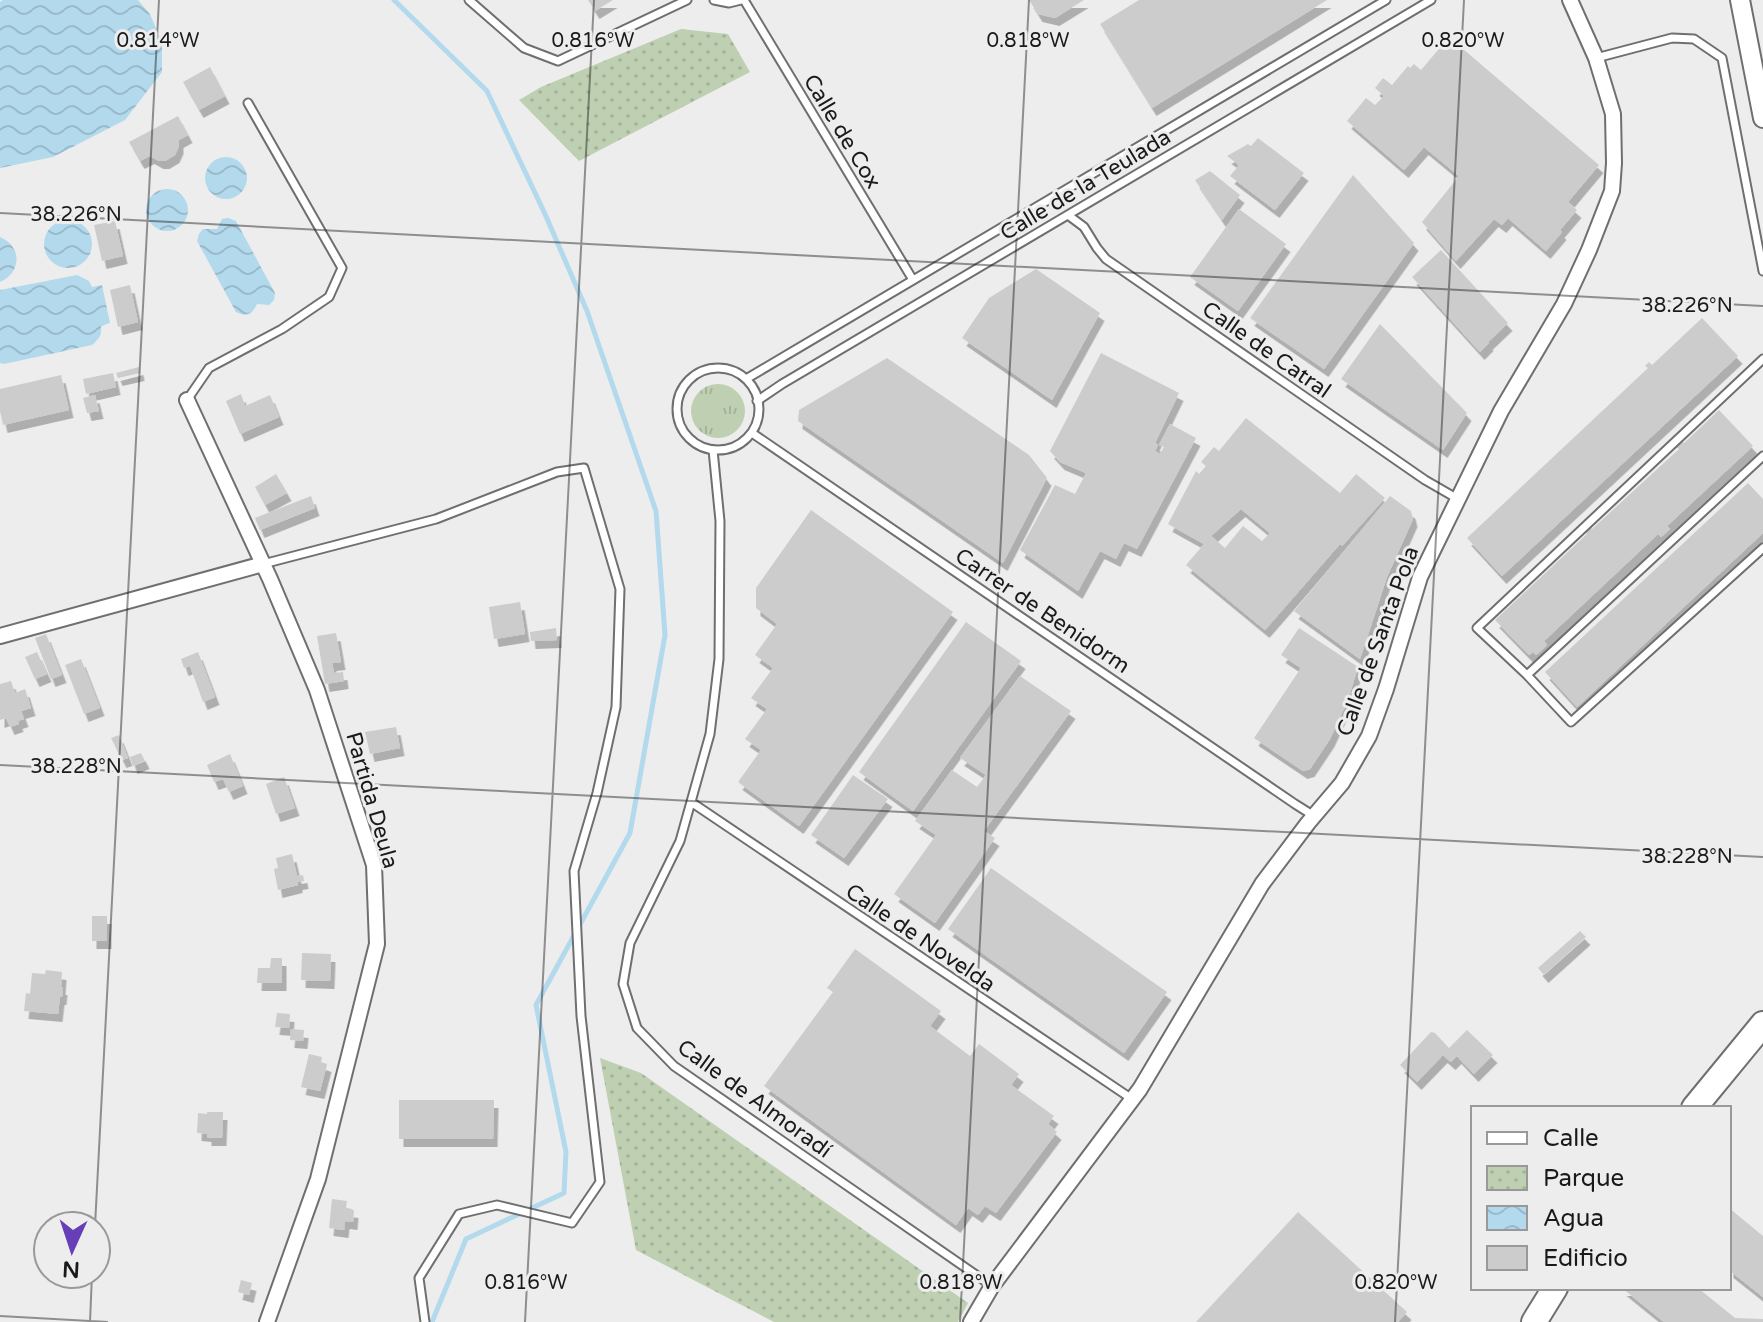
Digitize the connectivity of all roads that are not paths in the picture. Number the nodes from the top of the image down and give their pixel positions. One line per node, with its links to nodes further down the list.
1 (469, 0): 2 (lane)
2 (687, 0)
3 (714, 0): 4 (lane)
4 (742, 0): 14 (lane, Calle de Cox)
5 (1386, 0): 14 (lane, Calle de la Teulada)
6 (1431, 0): 12 (lane, Calle de la Teulada)
7 (1570, 0): 9 (street, Calle de Santa Pola)
8 (1740, 0): 11 (street)
9 (1596, 58): 13 (lane); 22 (street, Calle de Santa Pola)
10 (248, 103): 17 (lane)
11 (1763, 118)
12 (1068, 215): 18 (lane, Calle de la Teulada); 22 (lane, Calle de Catral)
13 (1763, 271)
14 (913, 280): 16 (lane, Calle de la Teulada)
15 (1763, 359): 26 (lane)
16 (746, 379): 18 (lane); 20 (lane)
17 (187, 400): 24 (street, Partida Deula)
18 (757, 401): 19 (lane)
19 (752, 433): 20 (lane); 28 (lane, Carrer de Benidorm)
20 (713, 450): 27 (lane, Calle de Almoradí)
21 (1763, 456): 26 (lane)
22 (1458, 499): 28 (street, Calle de Santa Pola)
23 (1763, 548): 26 (lane)
24 (263, 564): 25 (street); 35 (street, Partida Deula); 36 (lane)
25 (0, 636)
26 (1527, 675)
27 (691, 802): 30 (lane, Calle de Novelda); 32 (lane, Calle de Almoradí)
28 (1314, 816): 30 (street, Calle de Santa Pola)
29 (1763, 1024): 31 (highway)
30 (1132, 1099): 32 (street, Calle de Santa Pola)
31 (1696, 1106)
32 (992, 1286): 37 (street, Calle de Santa Pola)
33 (1554, 1290): 34 (highway)
34 (1538, 1321)
35 (267, 1322)
36 (425, 1322)
37 (971, 1322)

